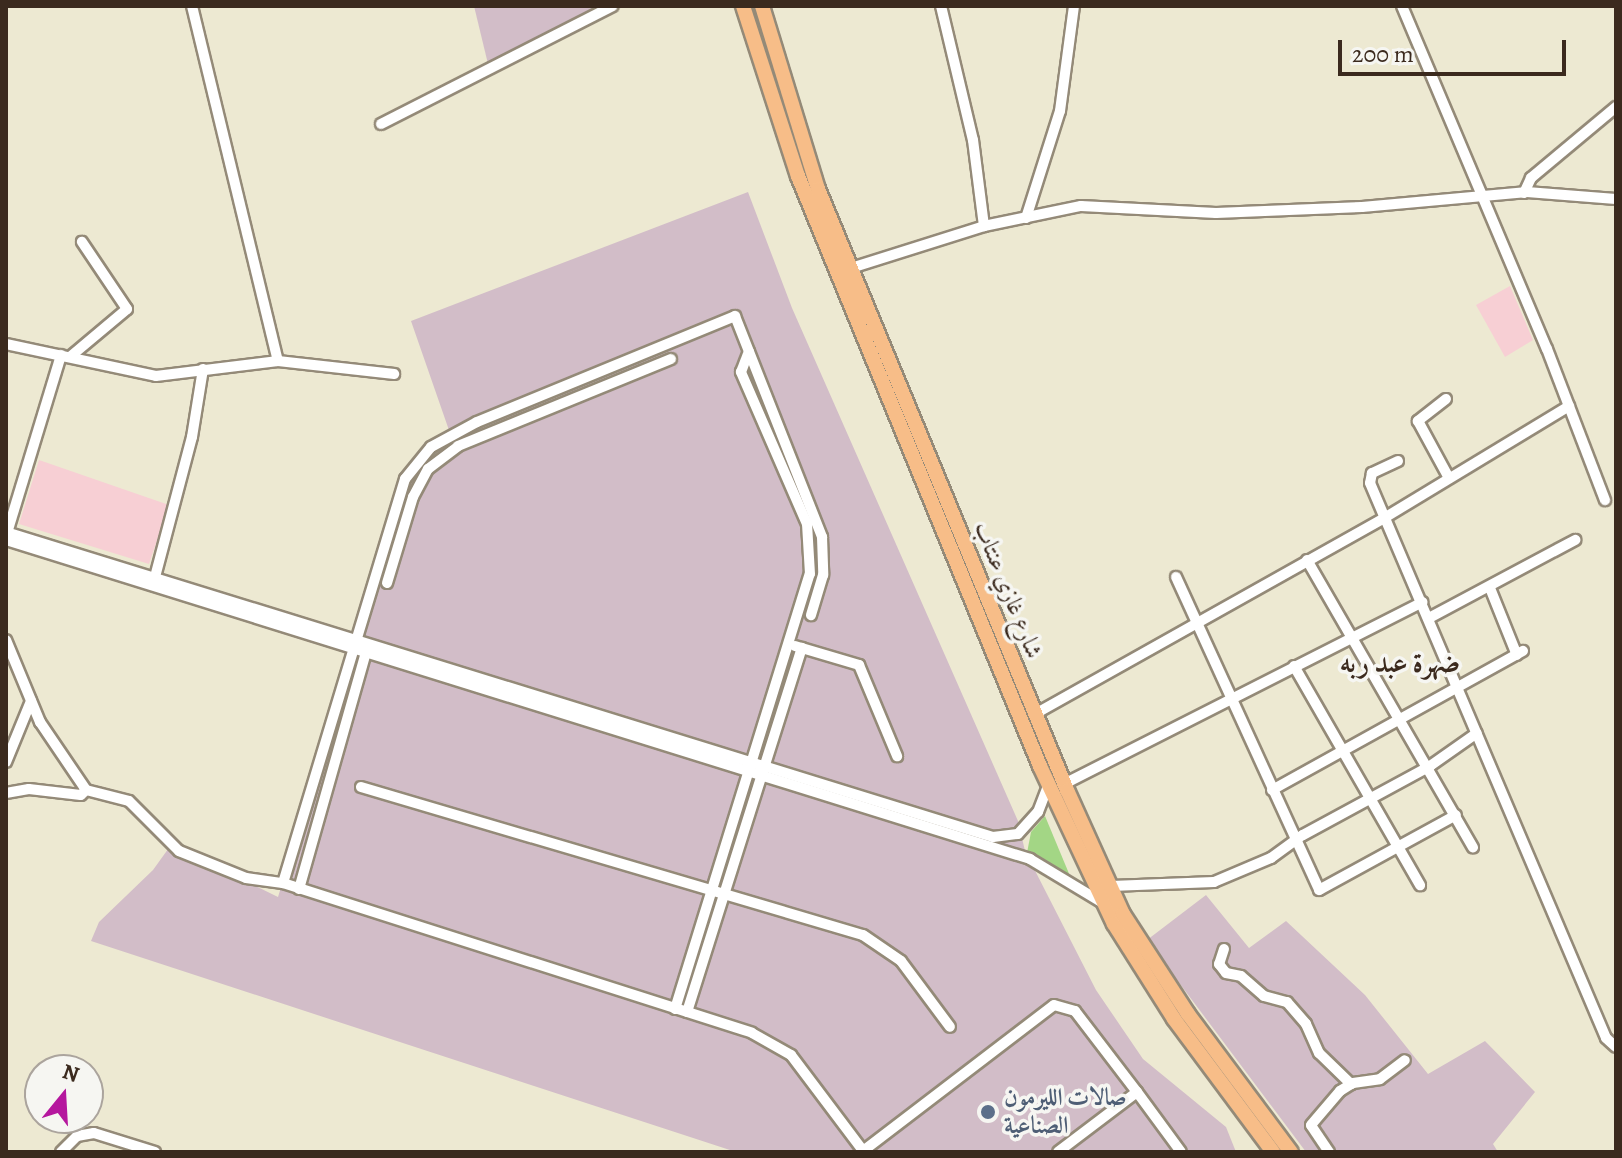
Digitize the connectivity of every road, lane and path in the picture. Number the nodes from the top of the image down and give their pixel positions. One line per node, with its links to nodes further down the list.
1 (192, 6): 21 (street)
2 (613, 6): 9 (street)
3 (743, 6): 32 (highway)
4 (762, 6): 16 (highway, شارع غازي عنتاب)
5 (941, 6): 14 (street)
6 (1074, 6): 13 (street)
7 (1402, 6): 11 (street)
8 (1616, 107): 10 (street)
9 (381, 124)
10 (1524, 193): 11 (street); 12 (street)
11 (1484, 196): 13 (street); 25 (street)
12 (1616, 199)
13 (1026, 218): 14 (street)
14 (984, 226): 16 (street)
15 (82, 242): 19 (street)
16 (851, 268): 32 (highway, شارع غازي عنتاب)
17 (6, 344): 19 (street)
18 (749, 351): 29 (street); 43 (street); 50 (street)
19 (66, 355): 22 (street); 33 (street)
20 (671, 359): 31 (street)
21 (278, 361): 22 (street); 23 (street)
22 (203, 369): 38 (street)
23 (394, 374)
24 (1446, 399): 27 (street)
25 (1569, 406): 27 (street); 28 (street)
26 (1398, 461): 30 (street)
27 (1449, 478): 30 (street)
28 (1605, 500)
29 (393, 517): 31 (street); 49 (street)
30 (1386, 517): 36 (street); 42 (street)
31 (406, 520): 40 (street)
32 (949, 524): 58 (highway, شارع غازي عنتاب); 71 (highway)
33 (6, 532): 37 (street)
34 (6, 540): 37 (street)
35 (1575, 540): 41 (street)
36 (1307, 560): 45 (street); 46 (street)
37 (138, 577): 38 (street); 49 (street)
38 (155, 577): 49 (street)
39 (1176, 577): 45 (street)
40 (387, 583)
41 (1490, 588): 44 (street); 54 (street)
42 (1422, 602): 44 (street); 46 (street)
43 (811, 615)
44 (1429, 618): 54 (street)
45 (1194, 623): 56 (street); 58 (street)
46 (1352, 637): 53 (street); 60 (street)
47 (6, 640): 57 (street)
48 (368, 643): 49 (street); 52 (street); 55 (street)
49 (353, 644): 52 (street); 67 (street)
50 (789, 644): 51 (street); 65 (street)
51 (802, 648): 63 (street); 69 (street)
52 (366, 655): 55 (street); 68 (street)
53 (1294, 666): 56 (street); 62 (street)
54 (1456, 687): 60 (street); 61 (street)
55 (520, 698): 59 (street)
56 (1229, 699): 72 (street); 75 (street)
57 (31, 701): 64 (street); 74 (street)
58 (1035, 714): 72 (highway, شارع غازي عنتاب)
59 (582, 717): 65 (street); 70 (street)
60 (1401, 718): 62 (street); 66 (street)
61 (1477, 733): 66 (street); 96 (street)
62 (1343, 750): 75 (street); 77 (street)
63 (897, 756)
64 (6, 762)
65 (752, 764): 69 (street); 70 (street)
66 (1430, 766): 77 (street); 78 (street)
67 (316, 768): 68 (street); 85 (street)
68 (332, 773): 88 (street)
69 (762, 774): 70 (street); 79 (street); 90 (street)
70 (748, 775): 89 (street)
71 (1049, 784): 80 (street); 91 (highway)
72 (1064, 784): 87 (highway, شارع غازي عنتاب)
73 (361, 787): 89 (street)
74 (86, 790): 76 (street); 85 (street)
75 (1272, 790): 81 (street)
76 (6, 793)
77 (1370, 796): 81 (street); 82 (street)
78 (1456, 815): 82 (street); 83 (street)
79 (937, 826): 80 (street); 84 (street)
80 (1018, 834): 84 (street)
81 (1294, 841): 82 (street); 87 (street)
82 (1399, 847): 86 (street)
83 (1473, 847)
84 (1018, 856): 91 (street)
85 (283, 883): 88 (street)
86 (1420, 885)
87 (1111, 886): 106 (highway, شارع غازي عنتاب)
88 (299, 889): 93 (street)
89 (711, 892): 90 (street); 93 (street)
90 (724, 896): 94 (street); 95 (street)
91 (1105, 904): 105 (highway)
92 (1224, 949): 98 (street)
93 (675, 1009): 94 (street)
94 (687, 1012): 100 (street)
95 (950, 1027)
96 (1616, 1047)
97 (1405, 1060): 98 (street)
98 (1351, 1084): 107 (street)
99 (1137, 1092): 100 (street); 103 (street); 104 (street)
100 (864, 1151)
101 (61, 1152): 102 (street)
102 (155, 1152)
103 (1058, 1152)
104 (1181, 1152)
105 (1273, 1152)
106 (1291, 1152)
107 (1329, 1152)

